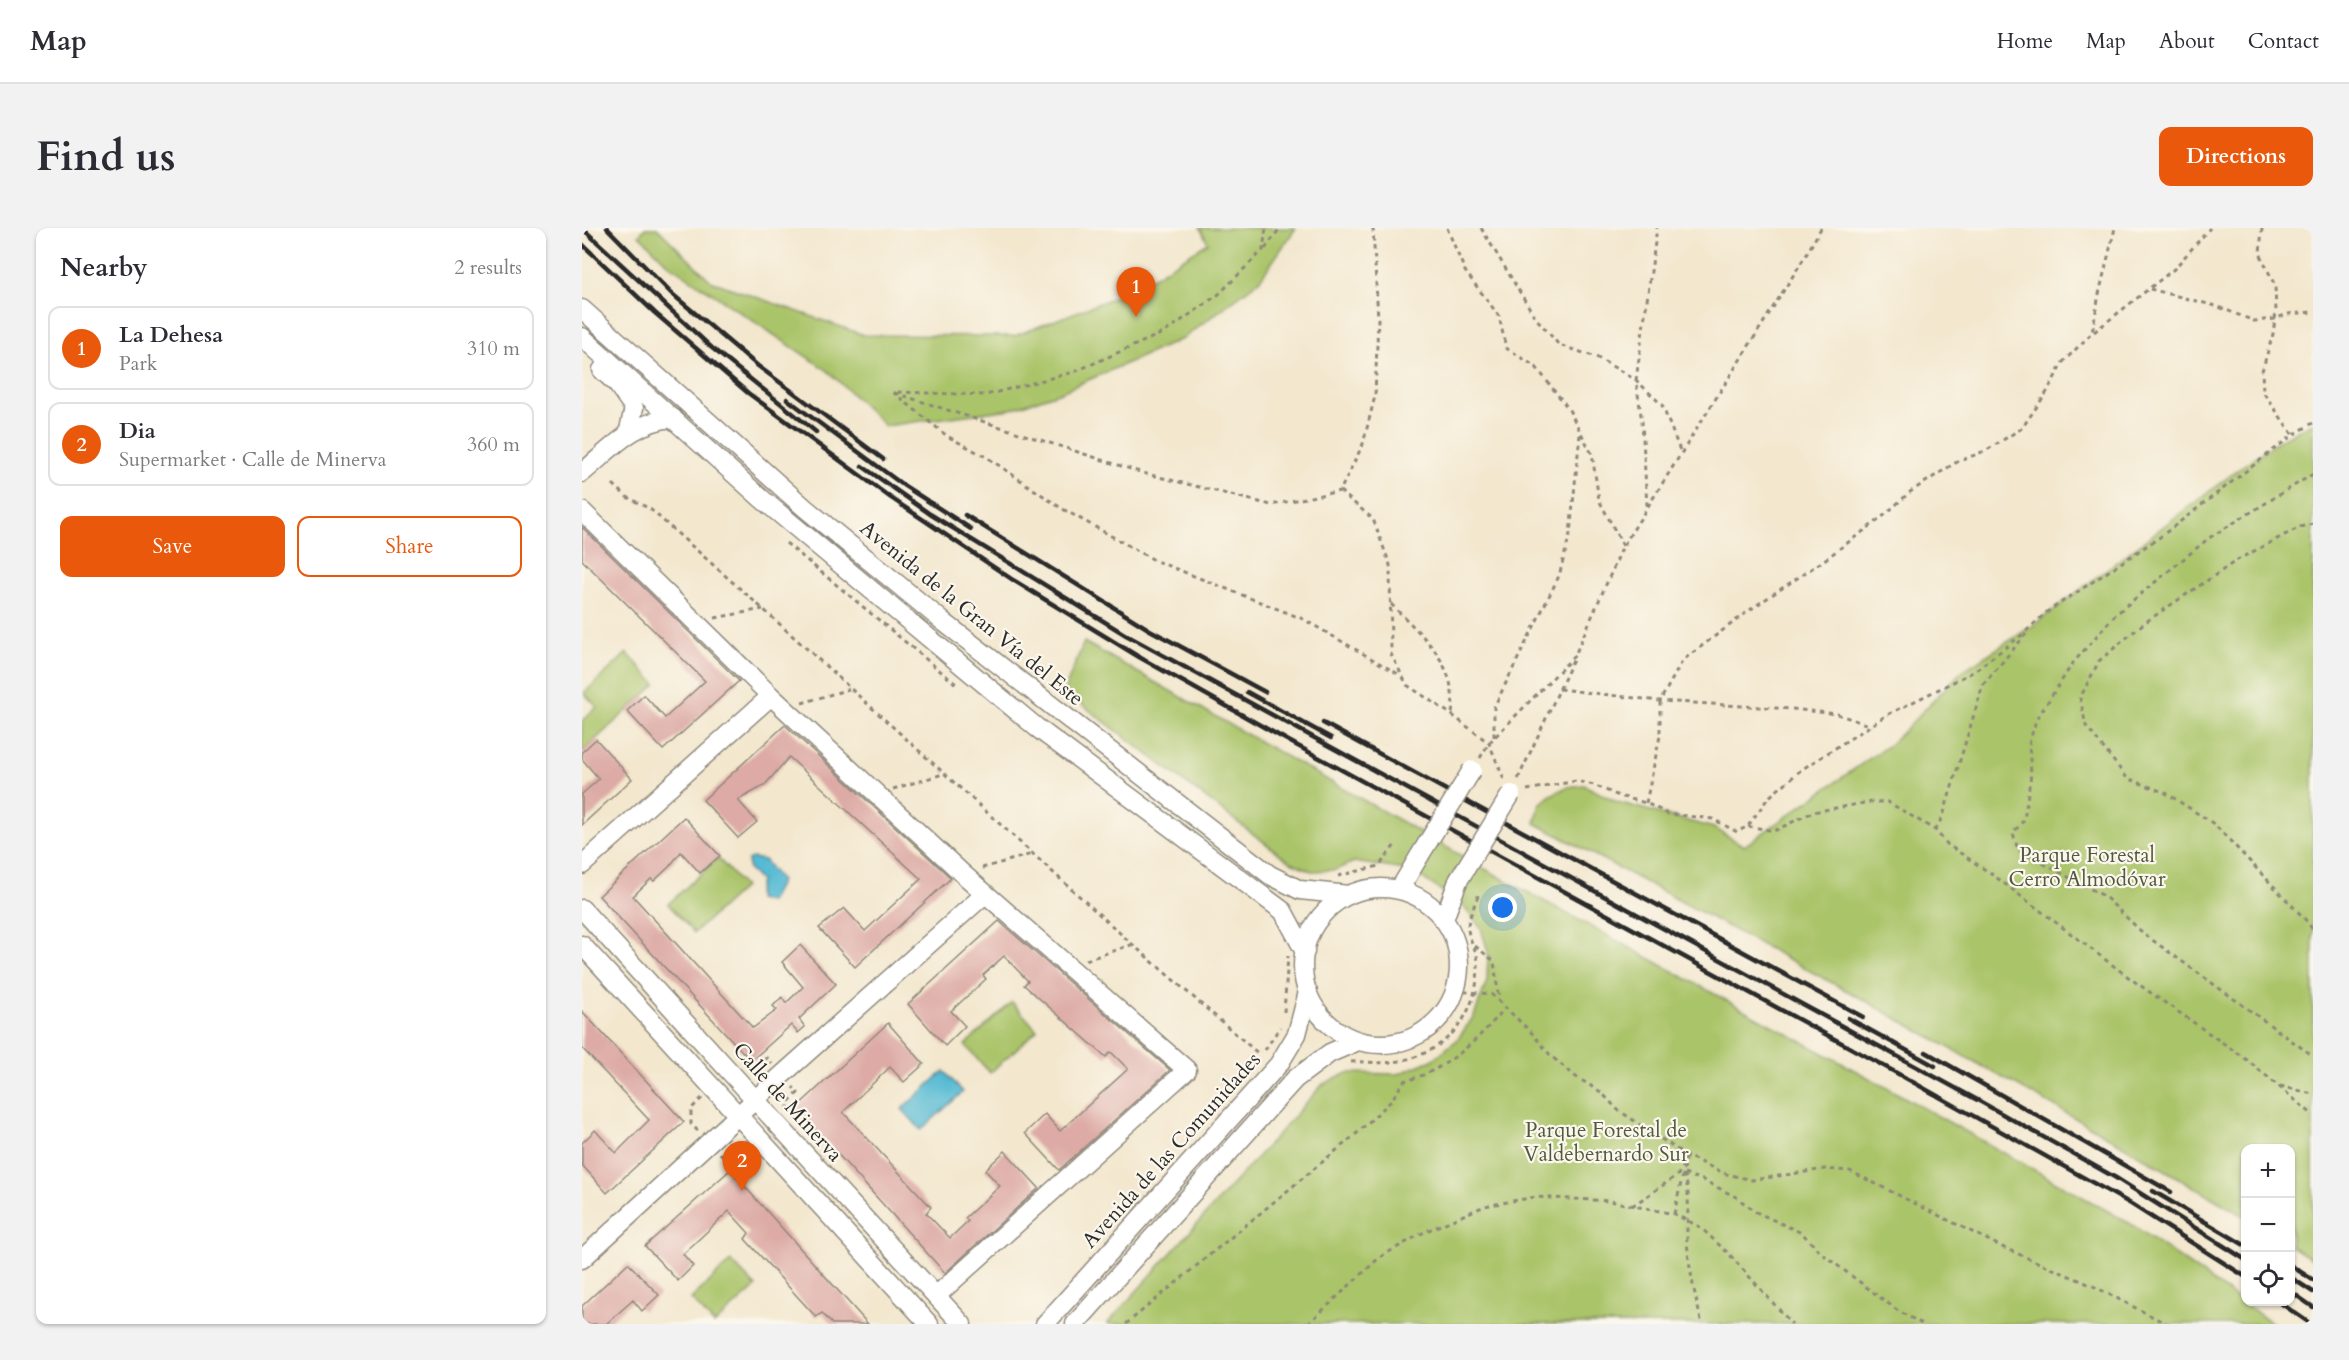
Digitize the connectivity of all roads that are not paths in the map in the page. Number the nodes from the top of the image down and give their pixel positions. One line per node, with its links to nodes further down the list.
1 (586, 312): 14 (street, Avenida de la Gran Vía del Este)
2 (582, 337): 4 (street)
3 (582, 351): 5 (street)
4 (673, 418): 5 (street); 18 (street)
5 (628, 434): 6 (street)
6 (582, 473)
7 (582, 511): 8 (street)
8 (771, 696): 11 (street); 13 (street)
9 (1472, 770): 12 (street, bridge)
10 (1511, 794): 16 (street, bridge)
11 (582, 865)
12 (1400, 890): 14 (street); 16 (street)
13 (985, 894): 21 (street); 24 (street)
14 (1349, 895): 18 (street)
15 (582, 909): 21 (street, Calle de Minerva)
16 (1444, 919): 20 (street)
17 (582, 945): 22 (street)
18 (1305, 952): 19 (street)
19 (1308, 992): 20 (street); 27 (street, Avenida de las Comunidades)
20 (1358, 1041): 28 (street)
21 (755, 1100): 22 (street); 24 (street, Calle de Minerva)
22 (739, 1114): 23 (street); 25 (street)
23 (582, 1259)
24 (936, 1296): 26 (street, Calle de Minerva)
25 (917, 1320)
26 (962, 1324)
27 (1045, 1324)
28 (1075, 1324)

